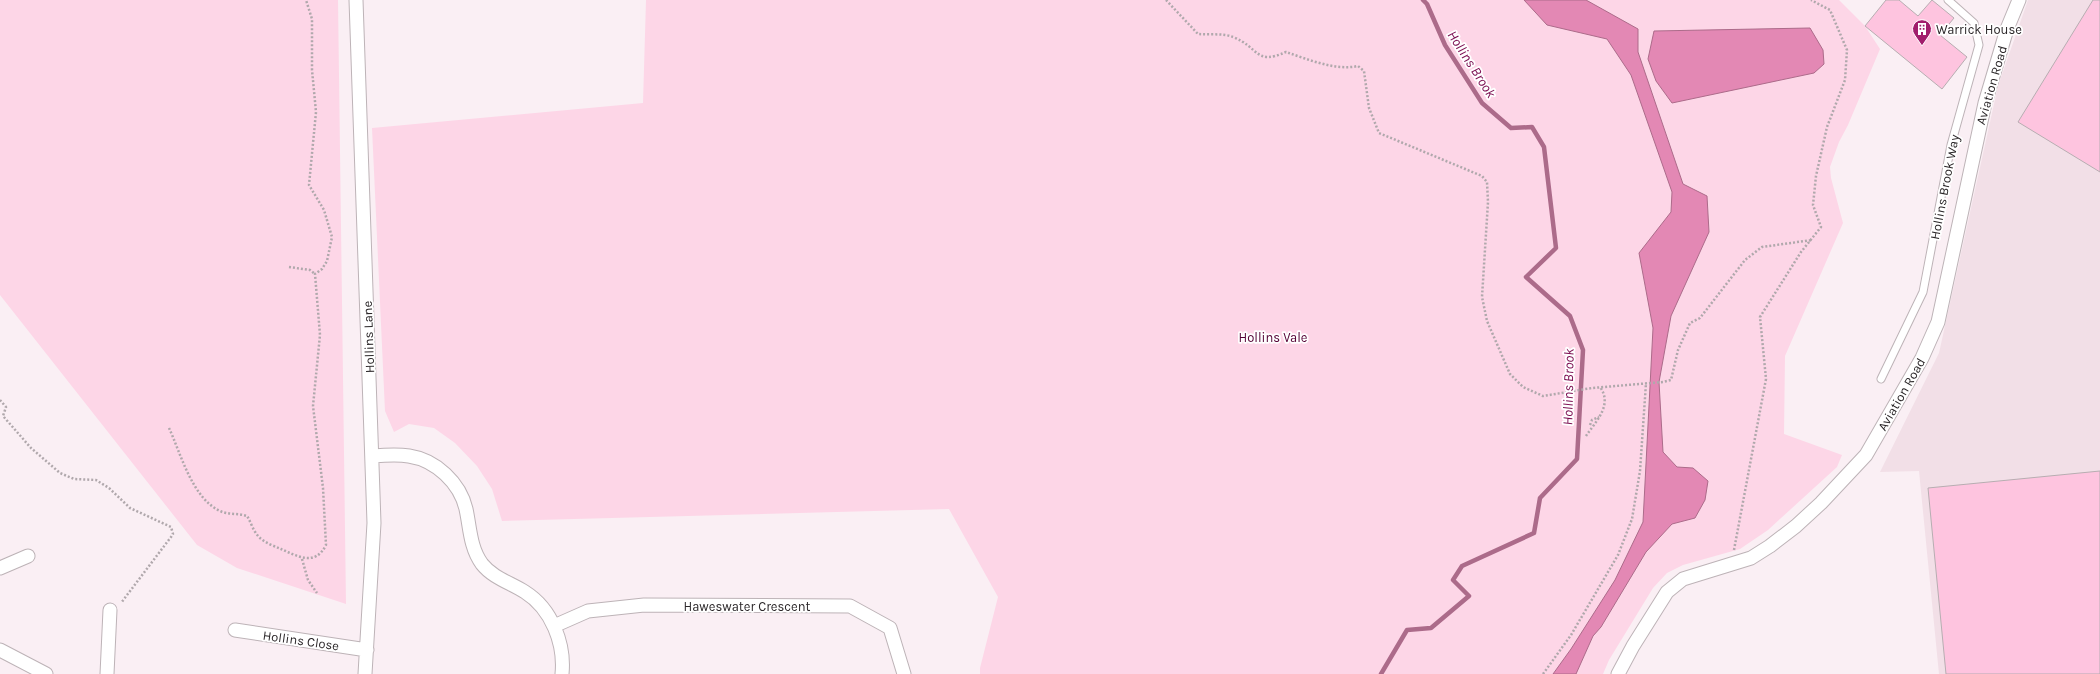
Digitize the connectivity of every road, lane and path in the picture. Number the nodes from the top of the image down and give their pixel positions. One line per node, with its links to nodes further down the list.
1 (306, 0): 9 (path)
2 (356, 0): 18 (street, Hollins Lane)
3 (1166, 0): 12 (path)
4 (1811, 0): 7 (path)
5 (1948, 0): 10 (lane, Hollins Brook Way)
6 (2019, 0): 21 (street, Aviation Road)
7 (1812, 240): 11 (path); 21 (path)
8 (290, 267): 9 (path)
9 (315, 274): 20 (path)
10 (1880, 379)
11 (1647, 383): 12 (path); 34 (path)
12 (1599, 387): 14 (path)
13 (0, 400): 24 (path)
14 (1599, 417): 15 (path); 17 (path)
15 (1590, 424)
16 (169, 428): 20 (path)
17 (1586, 436)
18 (373, 456): 25 (street); 28 (street, Hollins Lane)
19 (28, 556): 22 (street)
20 (302, 559): 23 (path)
21 (1732, 564): 35 (street, Aviation Road)
22 (0, 568)
23 (316, 593)
24 (110, 610): 30 (street)
25 (554, 626): 32 (street); 33 (street, Haweswater Crescent)
26 (235, 630): 28 (street, Hollins Close)
27 (0, 650): 29 (street)
28 (367, 650): 31 (street, Hollins Lane)
29 (46, 674)
30 (107, 674)
31 (365, 674)
32 (562, 674)
33 (904, 674)
34 (1543, 674)
35 (1618, 674)

